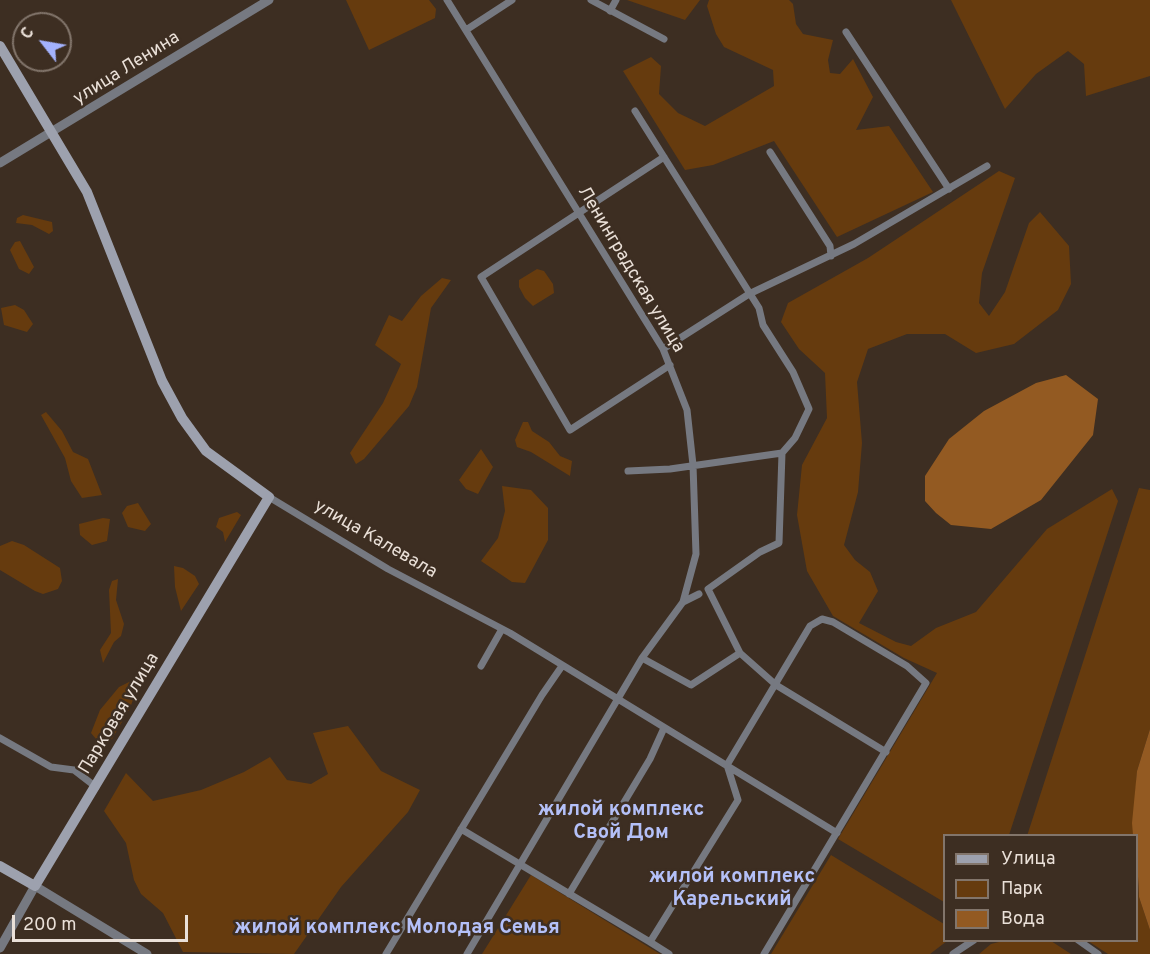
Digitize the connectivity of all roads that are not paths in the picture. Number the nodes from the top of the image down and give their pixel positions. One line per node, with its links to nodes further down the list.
1 (269, 0): 12 (street, улица Ленина)
2 (447, 0): 7 (street, Ленинградская улица)
3 (512, 0): 7 (street)
4 (591, 0): 6 (street)
5 (616, 0): 6 (street)
6 (610, 11): 9 (street)
7 (466, 30): 18 (street, Ленинградская улица)
8 (846, 32): 17 (street)
9 (664, 39)
10 (0, 46): 12 (main road, улица Калевала)
11 (635, 111): 14 (street)
12 (52, 133): 15 (street, улица Ленина); 26 (main road, улица Калевала)
13 (770, 152): 19 (street)
14 (664, 157): 18 (street); 20 (street)
15 (0, 163)
16 (987, 166): 17 (street)
17 (949, 189): 19 (street)
18 (577, 212): 21 (street, Ленинградская улица); 22 (street)
19 (831, 256): 20 (street)
20 (749, 294): 21 (street); 23 (street)
21 (663, 349): 22 (street, Ленинградская улица)
22 (670, 365): 24 (street, Ленинградская улица)
23 (782, 453): 24 (street); 30 (street)
24 (693, 465): 25 (street); 28 (street, Ленинградская улица)
25 (628, 471)
26 (269, 497): 29 (street, улица Калевала); 40 (main road, Парковая улица)
27 (699, 594): 28 (street)
28 (682, 602): 31 (street, Ленинградская улица)
29 (502, 629): 32 (street); 33 (street, улица Калевала)
30 (740, 653): 31 (street); 34 (street)
31 (642, 658): 35 (street, Ленинградская улица)
32 (480, 666)
33 (562, 666): 35 (street, улица Калевала); 41 (street)
34 (776, 685): 38 (street); 38 (street); 39 (street)
35 (618, 700): 36 (street, улица Калевала); 43 (street, Ленинградская улица)
36 (664, 729): 39 (street, улица Калевала); 46 (street)
37 (0, 738): 40 (street)
38 (886, 752): 42 (street)
39 (727, 765): 42 (street, улица Калевала); 47 (street)
40 (96, 787): 45 (main road, Парковая улица)
41 (461, 829): 43 (street); 52 (street)
42 (837, 833): 55 (street)
43 (520, 865): 46 (street); 53 (street, Ленинградская улица)
44 (0, 866): 45 (main road)
45 (35, 886): 50 (street, Парковая улица); 51 (street)
46 (569, 894): 47 (street)
47 (650, 942): 54 (street)
48 (971, 942): 56 (street)
49 (1081, 942): 57 (street)
50 (0, 948)
51 (147, 954)
52 (386, 954)
53 (467, 954)
54 (669, 954)
55 (764, 954)
56 (953, 954)
57 (1098, 954)

